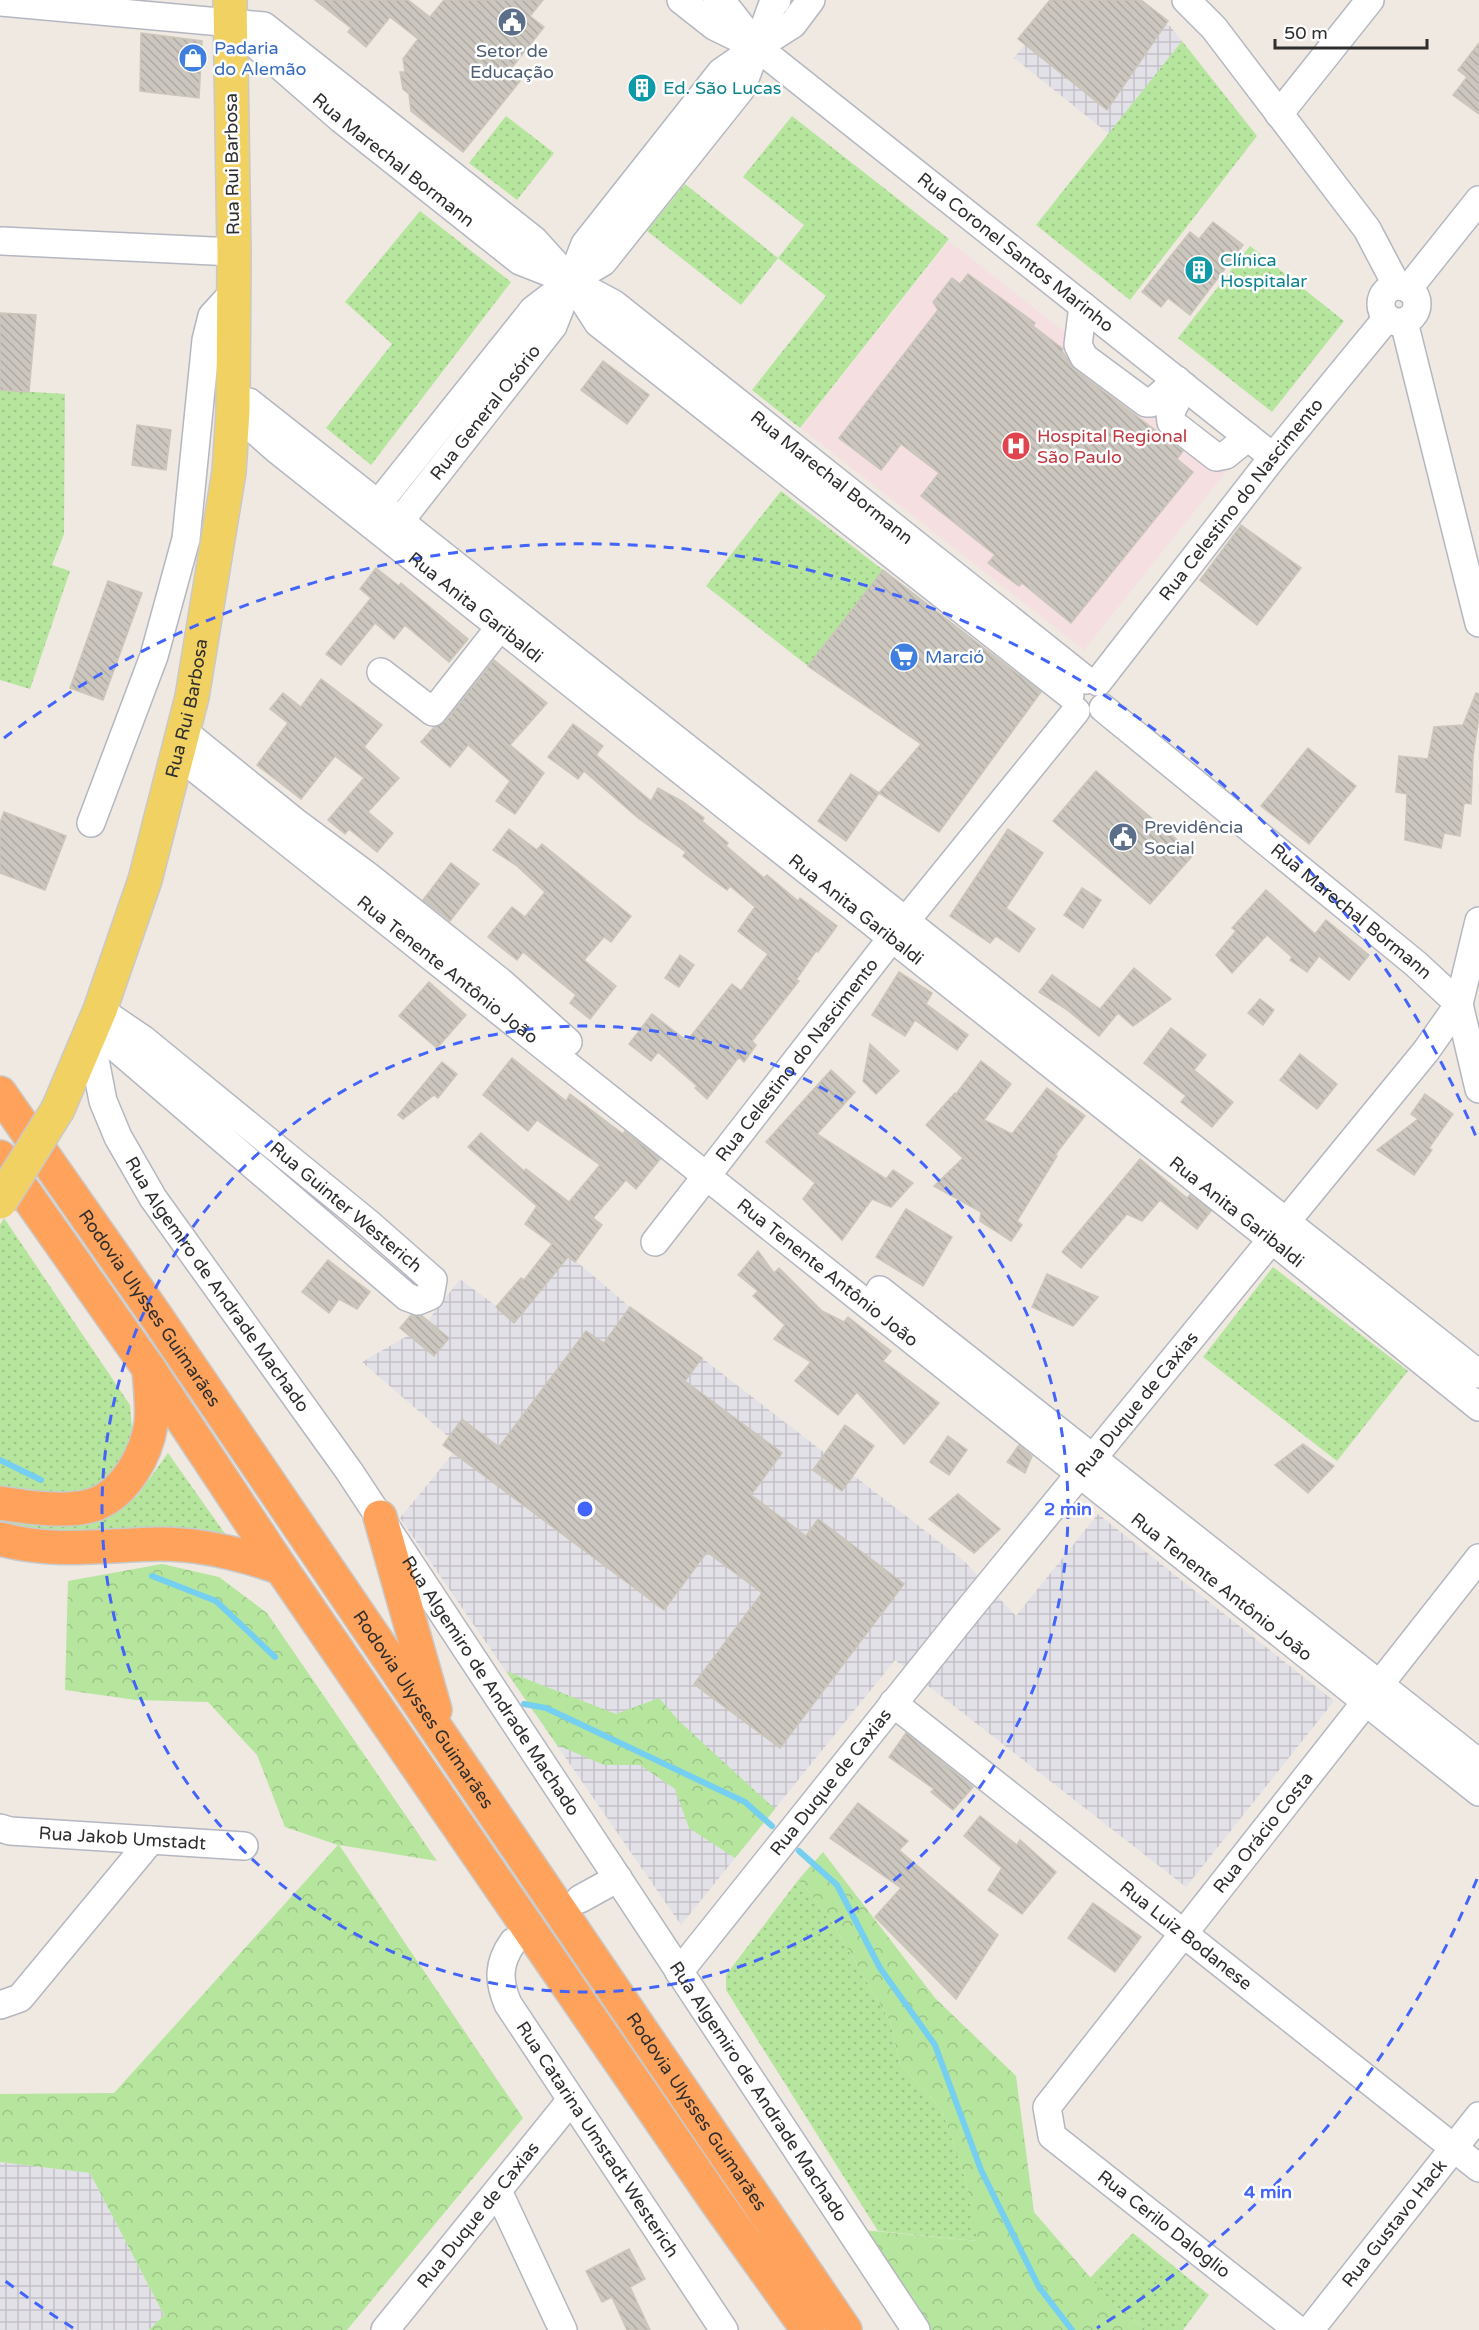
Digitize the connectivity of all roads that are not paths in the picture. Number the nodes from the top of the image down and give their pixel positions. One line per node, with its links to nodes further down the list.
1 (681, 0): 9 (street, Rua Coronel Santos Marinho)
2 (717, 0): 9 (street, Rua Coronel Santos Marinho)
3 (777, 0): 9 (street)
4 (811, 0): 9 (street)
5 (1186, 0): 10 (street)
6 (1370, 0): 10 (street)
7 (0, 2): 8 (street)
8 (230, 11): 13 (main road, Rua Rui Barbosa); 14 (street, Rua Marechal Bormann)
9 (757, 47): 14 (street); 17 (street, Rua Coronel Santos Marinho)
10 (1279, 114): 15 (street)
11 (1479, 200): 15 (street)
12 (2, 241): 13 (street)
13 (234, 252): 16 (main road, Rua Rui Barbosa)
14 (571, 281): 19 (street, Rua General Osório); 31 (street, Rua Marechal Bormann)
15 (1402, 288): 18 (street, Rua Celestino do Nascimento)
16 (234, 292): 21 (main road, Rua Rui Barbosa); 33 (street)
17 (1083, 306): 20 (street, Rua Coronel Santos Marinho); 20 (street)
18 (1395, 320): 25 (street, Rua Celestino do Nascimento); 29 (street)
19 (500, 373): 22 (street, Rua General Osório); 24 (street, Rua General Osório)
20 (1181, 383): 23 (street, Rua Coronel Santos Marinho); 23 (street)
21 (233, 400): 26 (street, Rua Anita Garibaldi); 32 (main road, Rua Rui Barbosa)
22 (436, 431): 24 (street); 26 (street, Rua General Osório)
23 (1248, 437): 25 (street, Rua Coronel Santos Marinho)
24 (458, 447): 27 (street, Rua General Osório)
25 (1273, 457): 31 (street, Rua Celestino do Nascimento)
26 (371, 512): 27 (street, Rua Anita Garibaldi)
27 (393, 530): 28 (street, Rua Anita Garibaldi)
28 (507, 618): 30 (street); 35 (street, Rua Anita Garibaldi)
29 (1479, 623)
30 (381, 672)
31 (1083, 692): 35 (street, Rua Celestino do Nascimento); 37 (street, Rua Marechal Bormann)
32 (180, 742): 39 (main road, Rua Rui Barbosa); 47 (street, Rua Tenente Antônio João)
33 (91, 824)
34 (1479, 921): 36 (street)
35 (898, 930): 47 (street, Rua Celestino do Nascimento); 51 (street, Rua Anita Garibaldi)
36 (1473, 948): 37 (street); 38 (street)
37 (1416, 964): 38 (street, Rua Marechal Bormann)
38 (1459, 1004): 40 (street, Rua Duque de Caxias); 41 (street)
39 (94, 1024): 43 (street, Rua Guinter Westerich); 44 (street, Rua Guinter Westerich); 49 (main road, Rua Rui Barbosa, bridge); 59 (street, Rua Algemiro de Andrade Machado)
40 (1426, 1051): 41 (street); 51 (street, Rua Duque de Caxias)
41 (1476, 1077)
42 (0, 1093): 65 (highway, Rodovia Ulysses Guimarães)
43 (220, 1102): 44 (street); 46 (street, Rua Guinter Westerich)
44 (202, 1123): 48 (street, Rua Guinter Westerich)
45 (0, 1157): 54 (highway, Rodovia Ulysses Guimarães)
46 (291, 1161): 48 (street); 50 (street, Rua Guinter Westerich)
47 (711, 1167): 52 (street, Rua Celestino do Nascimento); 57 (street, Rua Tenente Antônio João)
48 (272, 1182): 53 (street, Rua Guinter Westerich)
49 (0, 1202)
50 (367, 1222): 53 (street); 53 (street, Rua Guinter Westerich)
51 (1278, 1230): 55 (street, Rua Anita Garibaldi); 57 (street, Rua Duque de Caxias)
52 (655, 1242)
53 (348, 1247)
54 (149, 1369): 58 (highway); 62 (highway, Rodovia Ulysses Guimarães)
55 (1463, 1372): 56 (street, Rua Anita Garibaldi)
56 (1479, 1407)
57 (1086, 1466): 63 (street, Rua Tenente Antônio João); 64 (street, Rua Duque de Caxias)
58 (0, 1503)
59 (380, 1517): 65 (highway); 70 (street, Rua Algemiro de Andrade Machado)
60 (0, 1539): 62 (highway)
61 (1479, 1558): 63 (street, Rua Orácio Costa)
62 (281, 1568): 85 (highway, Rodovia Ulysses Guimarães)
63 (1373, 1693): 66 (street, Rua Tenente Antônio João); 72 (street, Rua Orácio Costa)
64 (893, 1703): 72 (street, Rua Luiz Bodanese); 74 (street, Rua Duque de Caxias)
65 (443, 1737): 86 (highway, Rodovia Ulysses Guimarães)
66 (1474, 1774)
67 (0, 1828): 68 (street, Rua Jakob Umstadt)
68 (151, 1840): 69 (street, Rua Jakob Umstadt); 75 (street)
69 (244, 1846)
70 (618, 1878): 71 (street); 74 (street, Rua Algemiro de Andrade Machado)
71 (580, 1899)
72 (1185, 1933): 77 (street, Rua Orácio Costa); 79 (street, Rua Luiz Bodanese)
73 (513, 1942): 76 (street, Rua Catarina Umstadt Westerich)
74 (679, 1972): 87 (street, Rua Algemiro de Andrade Machado)
75 (0, 2005)
76 (571, 2100): 81 (street, Rua Duque de Caxias); 84 (street, Rua Catarina Umstadt Westerich)
77 (1047, 2107): 88 (street, Rua Cerilo Daloglio)
78 (1479, 2116): 79 (street, Rua Gustavo Hack)
79 (1454, 2148): 80 (street, Rua Luiz Bodanese); 89 (street, Rua Gustavo Hack)
80 (1479, 2168)
81 (498, 2191): 82 (street, Rua Duque de Caxias); 83 (street)
82 (385, 2330)
83 (563, 2330)
84 (724, 2330)
85 (808, 2330)
86 (845, 2330)
87 (916, 2330)
88 (1298, 2330)
89 (1310, 2330)

